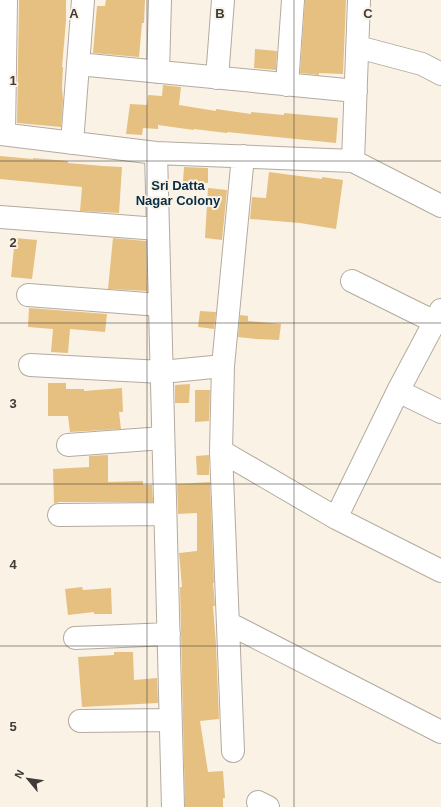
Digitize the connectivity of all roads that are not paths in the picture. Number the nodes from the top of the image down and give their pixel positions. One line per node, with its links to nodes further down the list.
1 (6, 0): 7 (street)
2 (83, 0): 9 (street)
3 (160, 0): 10 (street)
4 (223, 0): 12 (street)
5 (293, 0): 13 (street)
6 (359, 0): 8 (street)
7 (3, 47): 15 (street)
8 (358, 47): 11 (street); 14 (street)
9 (78, 64): 10 (street); 16 (street)
10 (158, 72): 12 (street)
11 (441, 74)
12 (217, 78): 13 (street)
13 (287, 85): 14 (street)
14 (356, 92): 19 (street)
15 (2, 134): 16 (street)
16 (72, 143): 17 (street)
17 (156, 153): 18 (street); 22 (street)
18 (243, 156): 19 (street); 28 (street)
19 (353, 162): 20 (street)
20 (441, 206)
21 (0, 217): 22 (street)
22 (158, 228): 25 (street)
23 (352, 281): 26 (street)
24 (28, 295): 25 (street)
25 (160, 305): 29 (street)
26 (438, 316): 30 (street)
27 (30, 366): 29 (street)
28 (223, 366): 29 (street); 34 (street)
29 (162, 372): 32 (street)
30 (398, 391): 31 (street); 37 (street)
31 (441, 412)
32 (163, 438): 33 (street); 35 (street)
33 (68, 445)
34 (221, 451): 37 (street); 39 (street)
35 (165, 514): 36 (street); 40 (street)
36 (59, 515)
37 (336, 518): 38 (street)
38 (441, 571)
39 (228, 624): 44 (street); 45 (street)
40 (168, 634): 41 (street); 42 (street)
41 (75, 638)
42 (170, 720): 43 (street); 46 (street)
43 (80, 721)
44 (441, 732)
45 (233, 751)
46 (173, 807)

